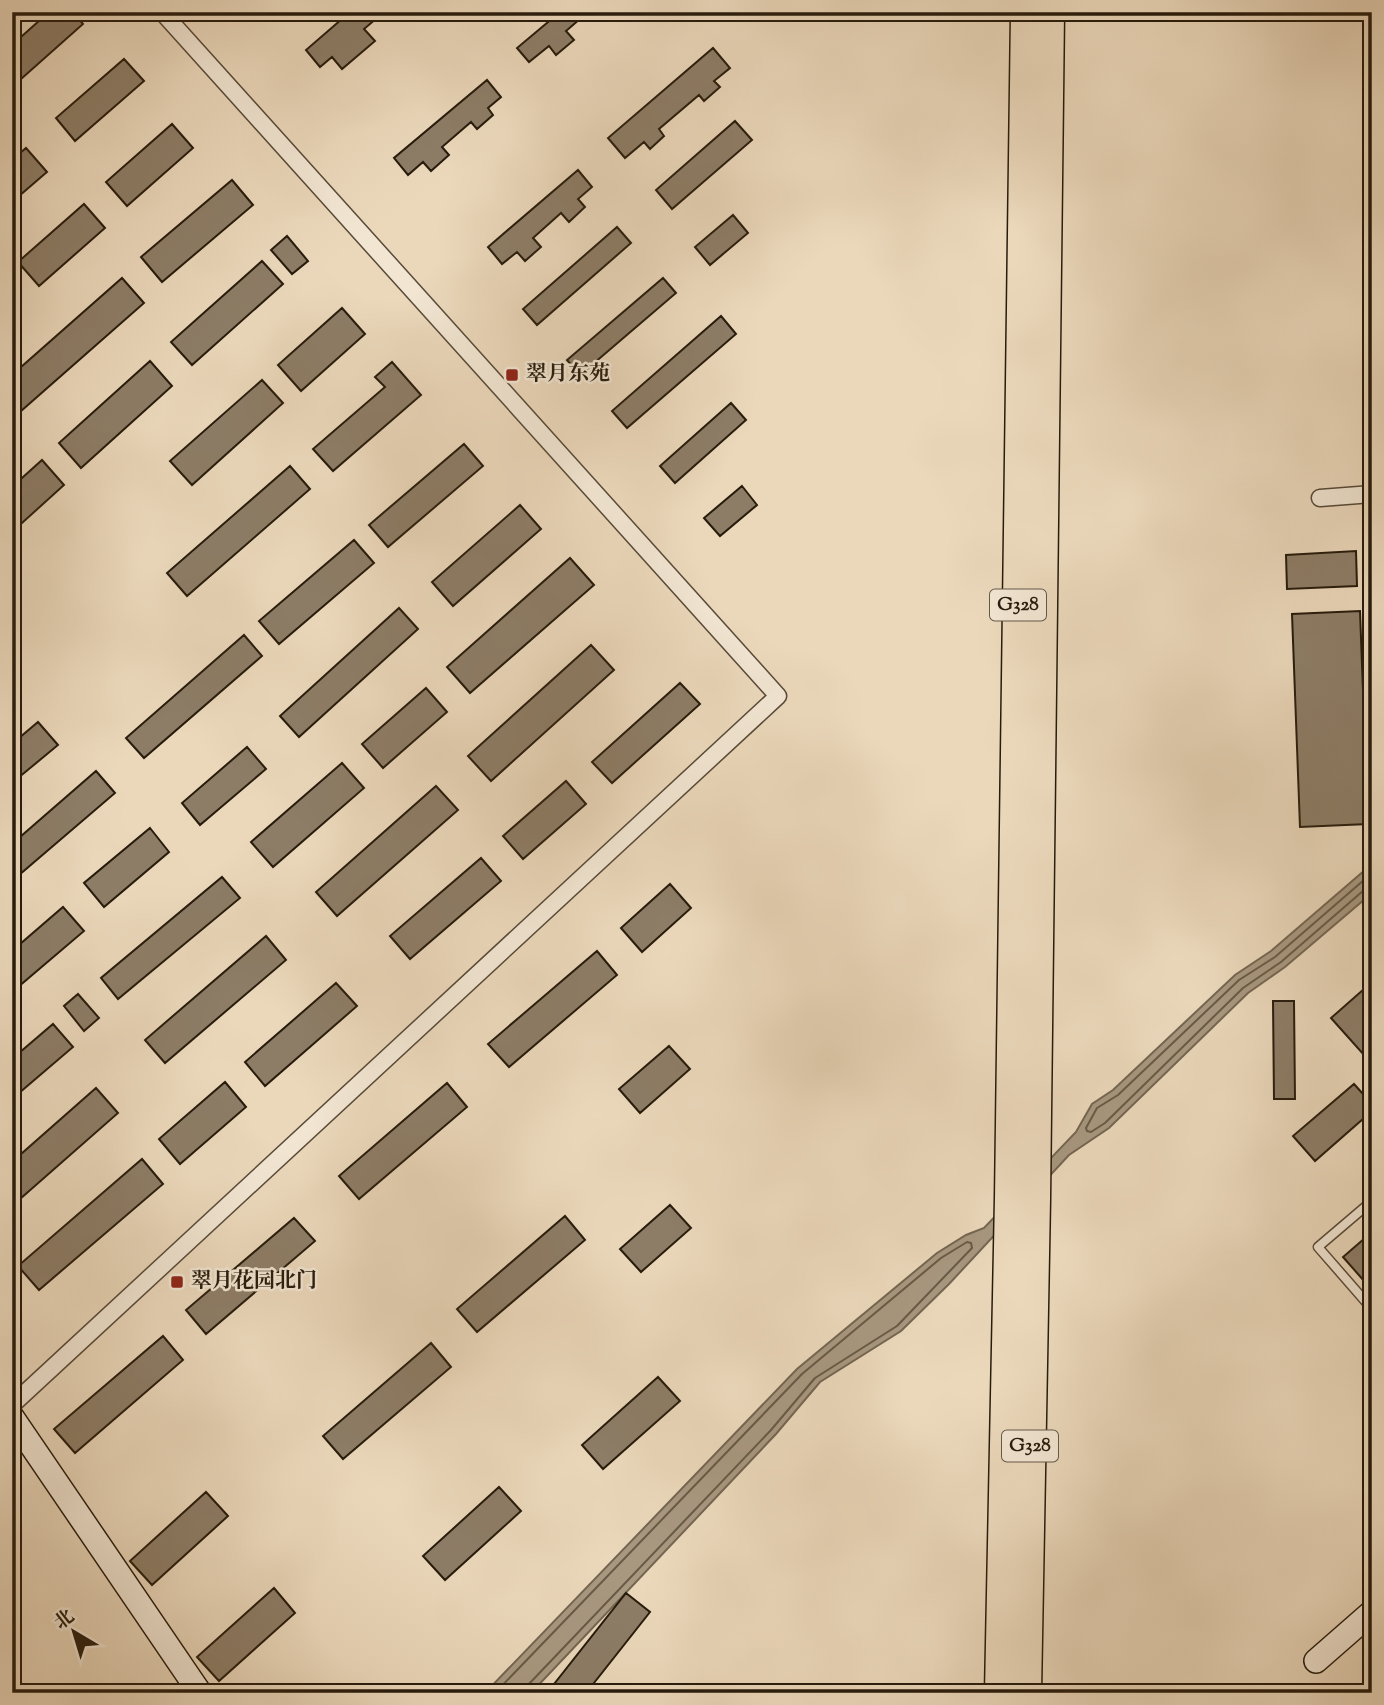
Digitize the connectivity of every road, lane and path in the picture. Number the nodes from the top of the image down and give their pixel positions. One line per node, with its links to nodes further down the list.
1 (162, 12): 9 (street)
2 (1026, 12): 7 (highway, G328)
3 (1049, 12): 7 (highway, G328)
4 (1372, 494): 5 (street)
5 (1320, 498)
6 (1372, 1201): 8 (lane)
7 (1018, 1208): 14 (highway, G328); 15 (highway, G328)
8 (1372, 1310)
9 (12, 1405)
10 (12, 1417): 13 (street)
11 (1372, 1612): 12 (street)
12 (1316, 1661)
13 (200, 1693)
14 (1000, 1693)
15 (1026, 1693)

